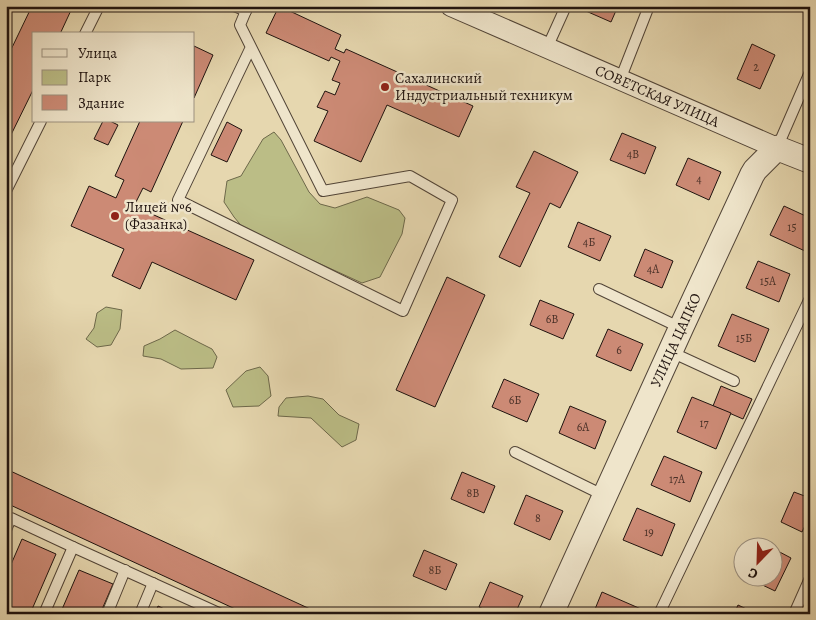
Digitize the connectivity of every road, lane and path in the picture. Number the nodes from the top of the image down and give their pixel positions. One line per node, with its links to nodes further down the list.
1 (99, 6): 7 (lane)
2 (234, 6): 6 (lane)
3 (451, 6): 9 (street, СОВЕТСКАЯ УЛИЦА)
4 (566, 6): 9 (lane)
5 (649, 6): 11 (lane)
6 (247, 9): 8 (lane)
7 (86, 32)
8 (251, 47): 8 (lane)
9 (547, 48): 11 (street, СОВЕТСКАЯ УЛИЦА)
10 (810, 72): 13 (lane, УЛИЦА ЦАПКО)
11 (620, 80): 13 (street, СОВЕТСКАЯ УЛИЦА)
12 (40, 122): 15 (lane)
13 (777, 148): 14 (street, СОВЕТСКАЯ УЛИЦА); 18 (street, УЛИЦА ЦАПКО)
14 (810, 161)
15 (6, 191)
16 (598, 289): 18 (lane)
17 (810, 298): 33 (lane)
18 (681, 328): 19 (street, УЛИЦА ЦАПКО)
19 (671, 352): 20 (lane); 22 (street, УЛИЦА ЦАПКО)
20 (734, 381)
21 (514, 452): 22 (lane)
22 (605, 496): 32 (street, УЛИЦА ЦАПКО)
23 (6, 530): 24 (lane)
24 (73, 547): 25 (lane); 29 (lane)
25 (125, 570): 27 (lane); 30 (lane)
26 (810, 578): 34 (lane)
27 (153, 583): 28 (lane); 31 (lane)
28 (214, 612)
29 (44, 614)
30 (107, 614)
31 (140, 614)
32 (551, 614)
33 (659, 614)
34 (794, 614)

